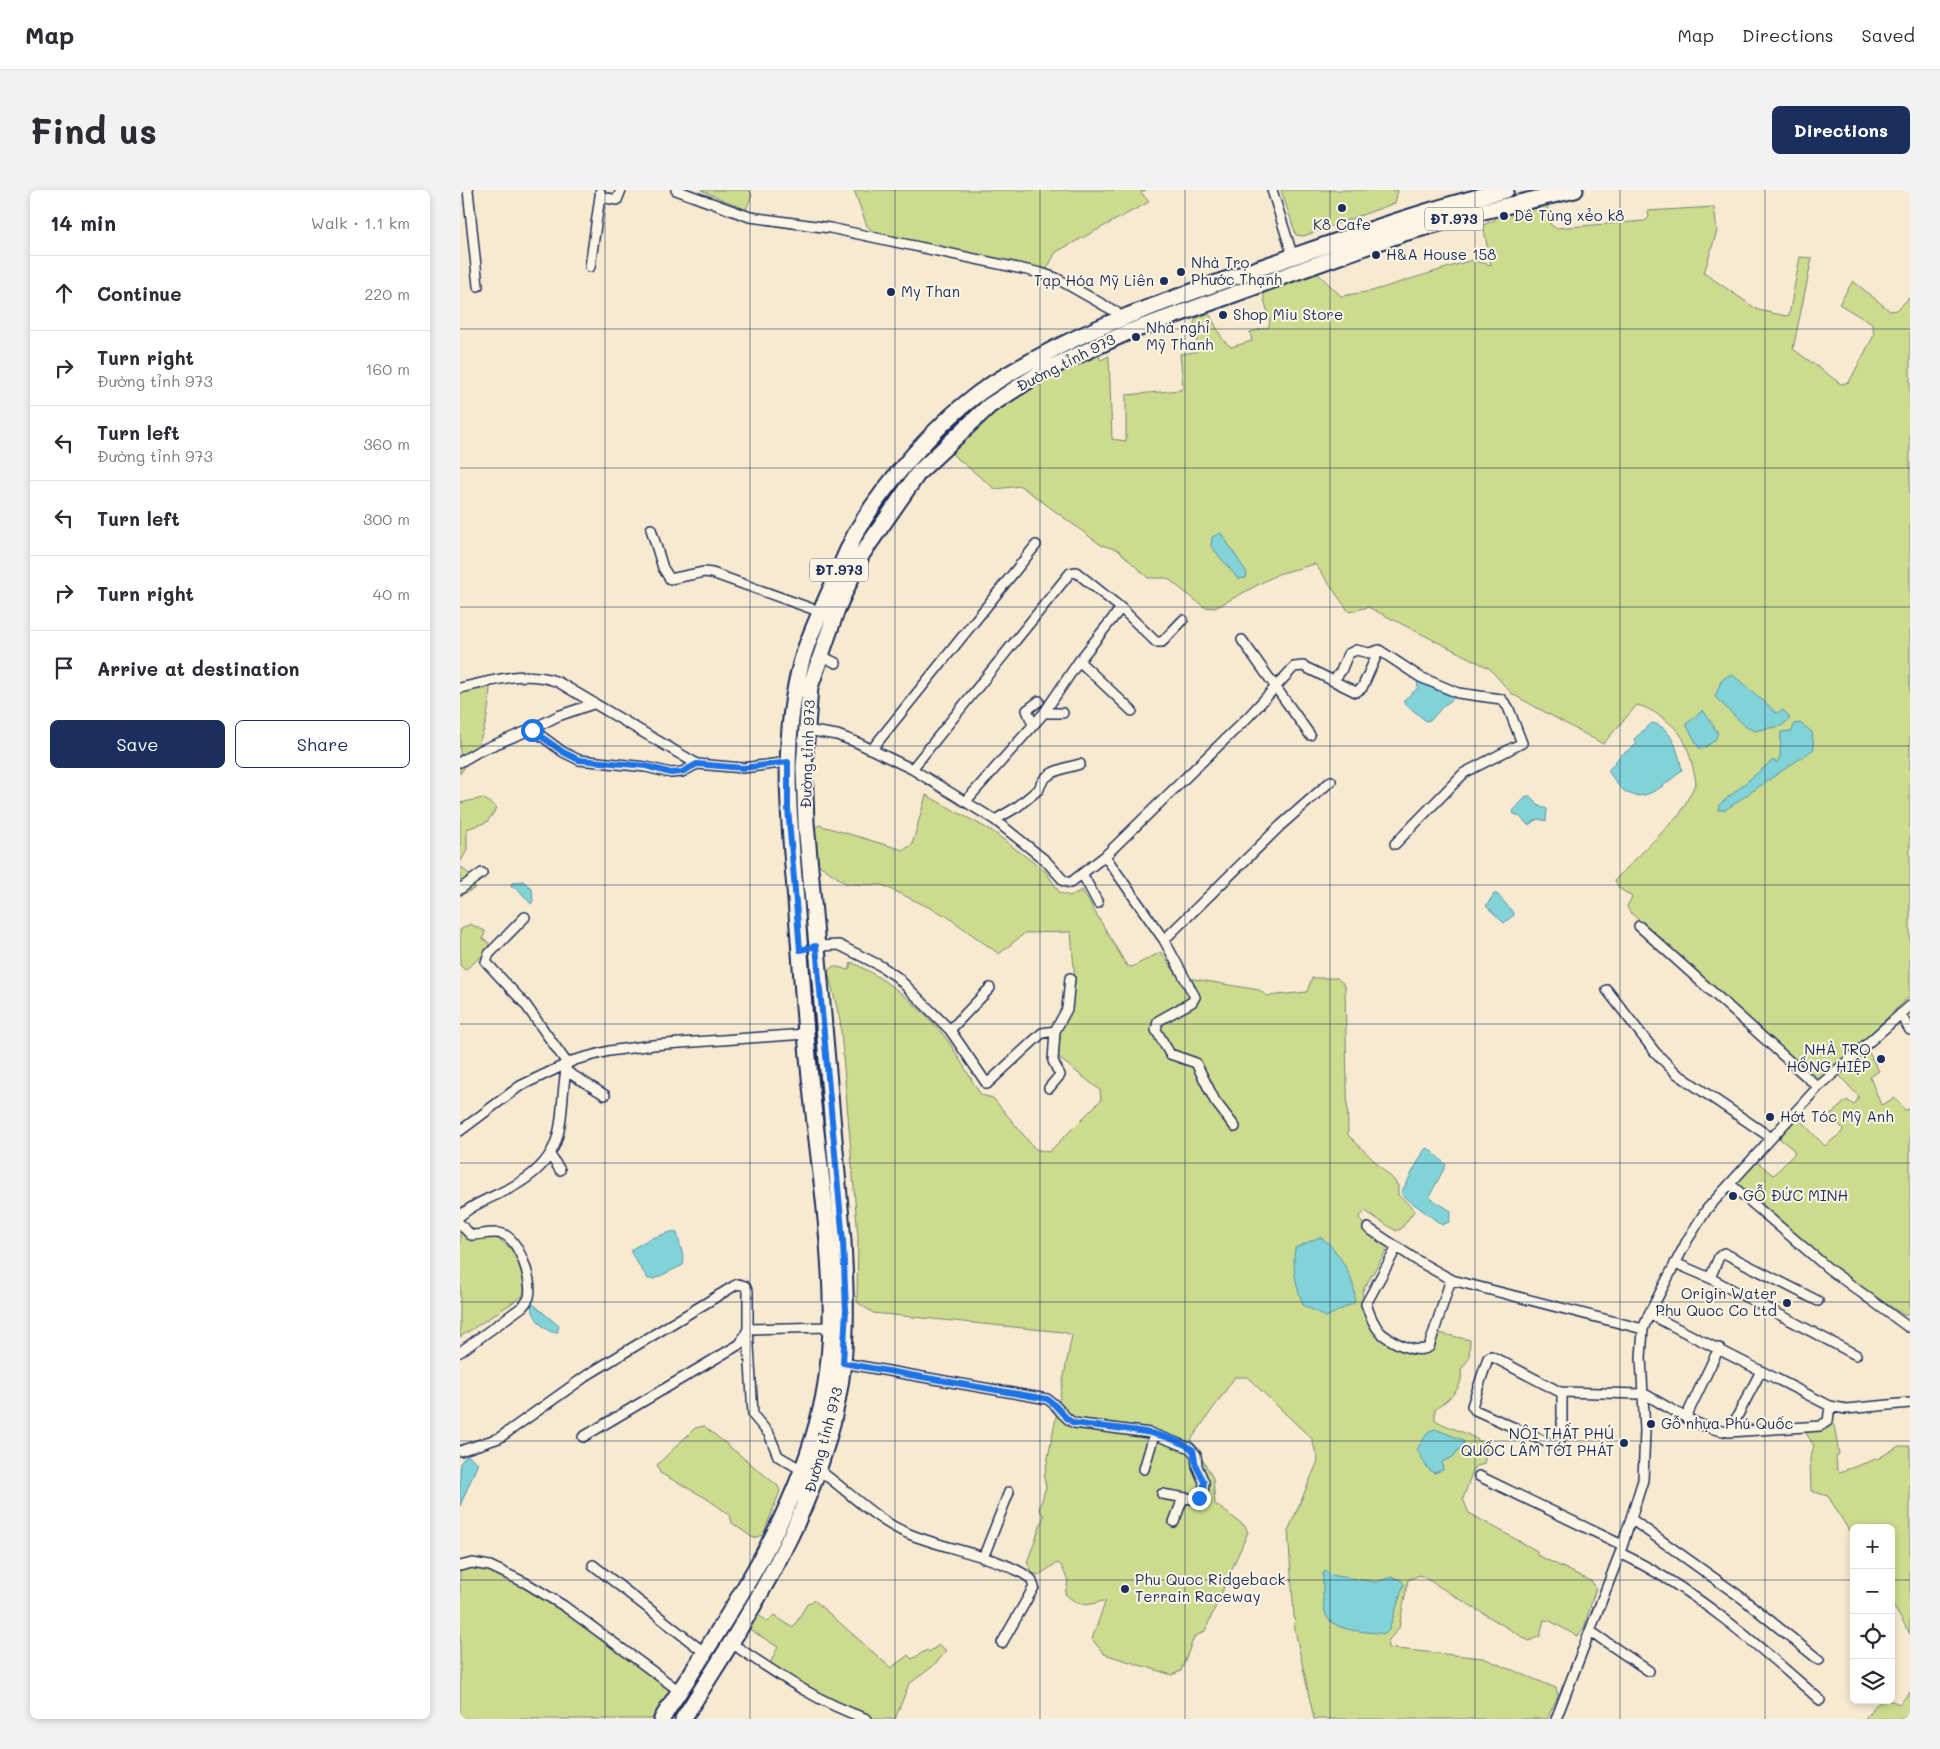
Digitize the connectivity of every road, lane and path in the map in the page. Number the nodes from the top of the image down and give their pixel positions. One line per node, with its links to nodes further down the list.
1 (468, 190): 11 (street)
2 (621, 190): 7 (street)
3 (676, 190): 12 (street)
4 (1272, 190): 9 (street)
5 (1506, 190): 8 (main road, Đường tỉnh 973 / ĐT.973)
6 (1575, 190): 8 (main road, Đường tỉnh 973 / ĐT.973)
7 (600, 193): 10 (street)
8 (1334, 250): 9 (main road, Đường tỉnh 973 / ĐT.973)
9 (1299, 260): 12 (main road, Đường tỉnh 973 / ĐT.973); 13 (main road, Đường tỉnh 973 / ĐT.973)
10 (590, 267)
11 (478, 286)
12 (1120, 318): 13 (main road); 17 (main road, Đường tỉnh 973 / ĐT.973)
13 (1126, 333): 21 (main road, Đường tỉnh 973 / ĐT.973)
14 (651, 529): 17 (street)
15 (1036, 545): 36 (street)
16 (1121, 608): 18 (street); 22 (street); 41 (street)
17 (820, 612): 38 (main road, Đường tỉnh 973 / ĐT.973)
18 (1183, 620)
19 (1242, 640): 26 (street)
20 (1380, 650): 24 (street); 24 (street); 45 (street)
21 (820, 655): 23 (street); 34 (main road, Đường tỉnh 973 / ĐT.973)
22 (1079, 661): 29 (street); 30 (street)
23 (836, 663)
24 (1333, 681): 26 (street)
25 (460, 688): 28 (street)
26 (1276, 688): 35 (street); 46 (street)
27 (1039, 701): 32 (street)
28 (593, 704): 33 (street); 39 (street)
29 (1132, 711)
30 (1044, 713): 31 (street); 32 (street)
31 (1063, 714)
32 (1033, 725): 43 (street)
33 (532, 730): 37 (street); 39 (street)
34 (806, 730): 36 (street); 54 (main road, Đường tỉnh 973 / ĐT.973)
35 (1310, 734)
36 (872, 749): 41 (street)
37 (460, 762)
38 (788, 762): 39 (street); 55 (main road, Đường tỉnh 973 / ĐT.973)
39 (697, 764)
40 (1080, 764): 44 (street)
41 (912, 769): 43 (street)
42 (1331, 781): 53 (street)
43 (966, 801): 44 (street)
44 (995, 820): 48 (street)
45 (1394, 844)
46 (1105, 856): 48 (street); 53 (street)
47 (482, 873): 49 (street)
48 (1083, 875): 50 (street)
49 (460, 889)
50 (1098, 903)
51 (525, 917): 65 (street)
52 (1639, 926): 66 (street)
53 (1164, 940): 69 (street)
54 (816, 946): 55 (main road); 61 (street); 91 (main road, Đường tỉnh 973 / ĐT.973)
55 (800, 950): 64 (main road, Đường tỉnh 973 / ĐT.973)
56 (1070, 978): 63 (street)
57 (990, 988): 61 (street)
58 (1607, 990): 71 (street)
59 (1910, 1006): 60 (street)
60 (1900, 1014): 62 (street); 66 (street)
61 (950, 1030): 63 (street)
62 (1910, 1030)
63 (1055, 1031): 67 (street)
64 (806, 1034): 65 (street); 84 (main road, Đường tỉnh 973 / ĐT.973)
65 (566, 1067): 68 (street); 70 (street); 72 (street)
66 (1818, 1087): 71 (street)
67 (1049, 1088)
68 (605, 1095)
69 (1235, 1127)
70 (460, 1131)
71 (1770, 1137): 74 (street)
72 (550, 1155): 73 (street); 75 (street)
73 (560, 1170)
74 (1730, 1184): 79 (street); 85 (street)
75 (460, 1216)
76 (460, 1224): 89 (street)
77 (1368, 1228): 78 (street)
78 (1397, 1247): 81 (street); 81 (street)
79 (1675, 1263): 80 (street); 83 (street)
80 (1710, 1278): 82 (street); 90 (street)
81 (1451, 1279): 87 (street)
82 (1818, 1302)
83 (1649, 1314): 87 (street); 88 (street)
84 (831, 1327): 86 (street); 104 (main road, Đường tỉnh 973 / ĐT.973)
85 (1908, 1327)
86 (748, 1329): 100 (street); 101 (street); 104 (street)
87 (1643, 1329): 94 (street)
88 (1719, 1348): 92 (street); 97 (street)
89 (460, 1352)
90 (1856, 1356)
91 (843, 1363): 99 (street); 102 (main road, Đường tỉnh 973 / ĐT.973)
92 (1761, 1371): 96 (street); 98 (street)
93 (1562, 1393): 93 (street); 94 (street)
94 (1642, 1393): 97 (street); 109 (street)
95 (1910, 1403): 96 (street)
96 (1830, 1406): 98 (street)
97 (1686, 1416): 98 (street)
98 (1729, 1432)
99 (1154, 1435): 103 (street); 108 (street)
100 (583, 1438)
101 (460, 1451)
102 (817, 1469): 112 (street); 116 (main road, Đường tỉnh 973 / ĐT.973)
103 (1144, 1469)
104 (802, 1470): 118 (main road, Đường tỉnh 973 / ĐT.973)
105 (1479, 1476): 111 (street)
106 (1009, 1492): 112 (street)
107 (1162, 1494): 108 (street)
108 (1183, 1498): 110 (street)
109 (1631, 1519): 111 (street); 119 (street)
110 (1174, 1522)
111 (1621, 1549): 115 (street); 122 (street)
112 (983, 1558): 117 (street)
113 (460, 1566): 121 (street)
114 (593, 1566): 118 (street)
115 (1590, 1631): 120 (street); 126 (street)
116 (731, 1643): 124 (main road, Đường tỉnh 973 / ĐT.973); 125 (street)
117 (1002, 1643)
118 (705, 1653): 121 (main road, Đường tỉnh 973 / ĐT.973)
119 (1819, 1660)
120 (1649, 1670)
121 (678, 1690): 123 (main road, Đường tỉnh 973 / ĐT.973)
122 (1820, 1700)
123 (662, 1719)
124 (683, 1719)
125 (867, 1719)
126 (1556, 1719)

